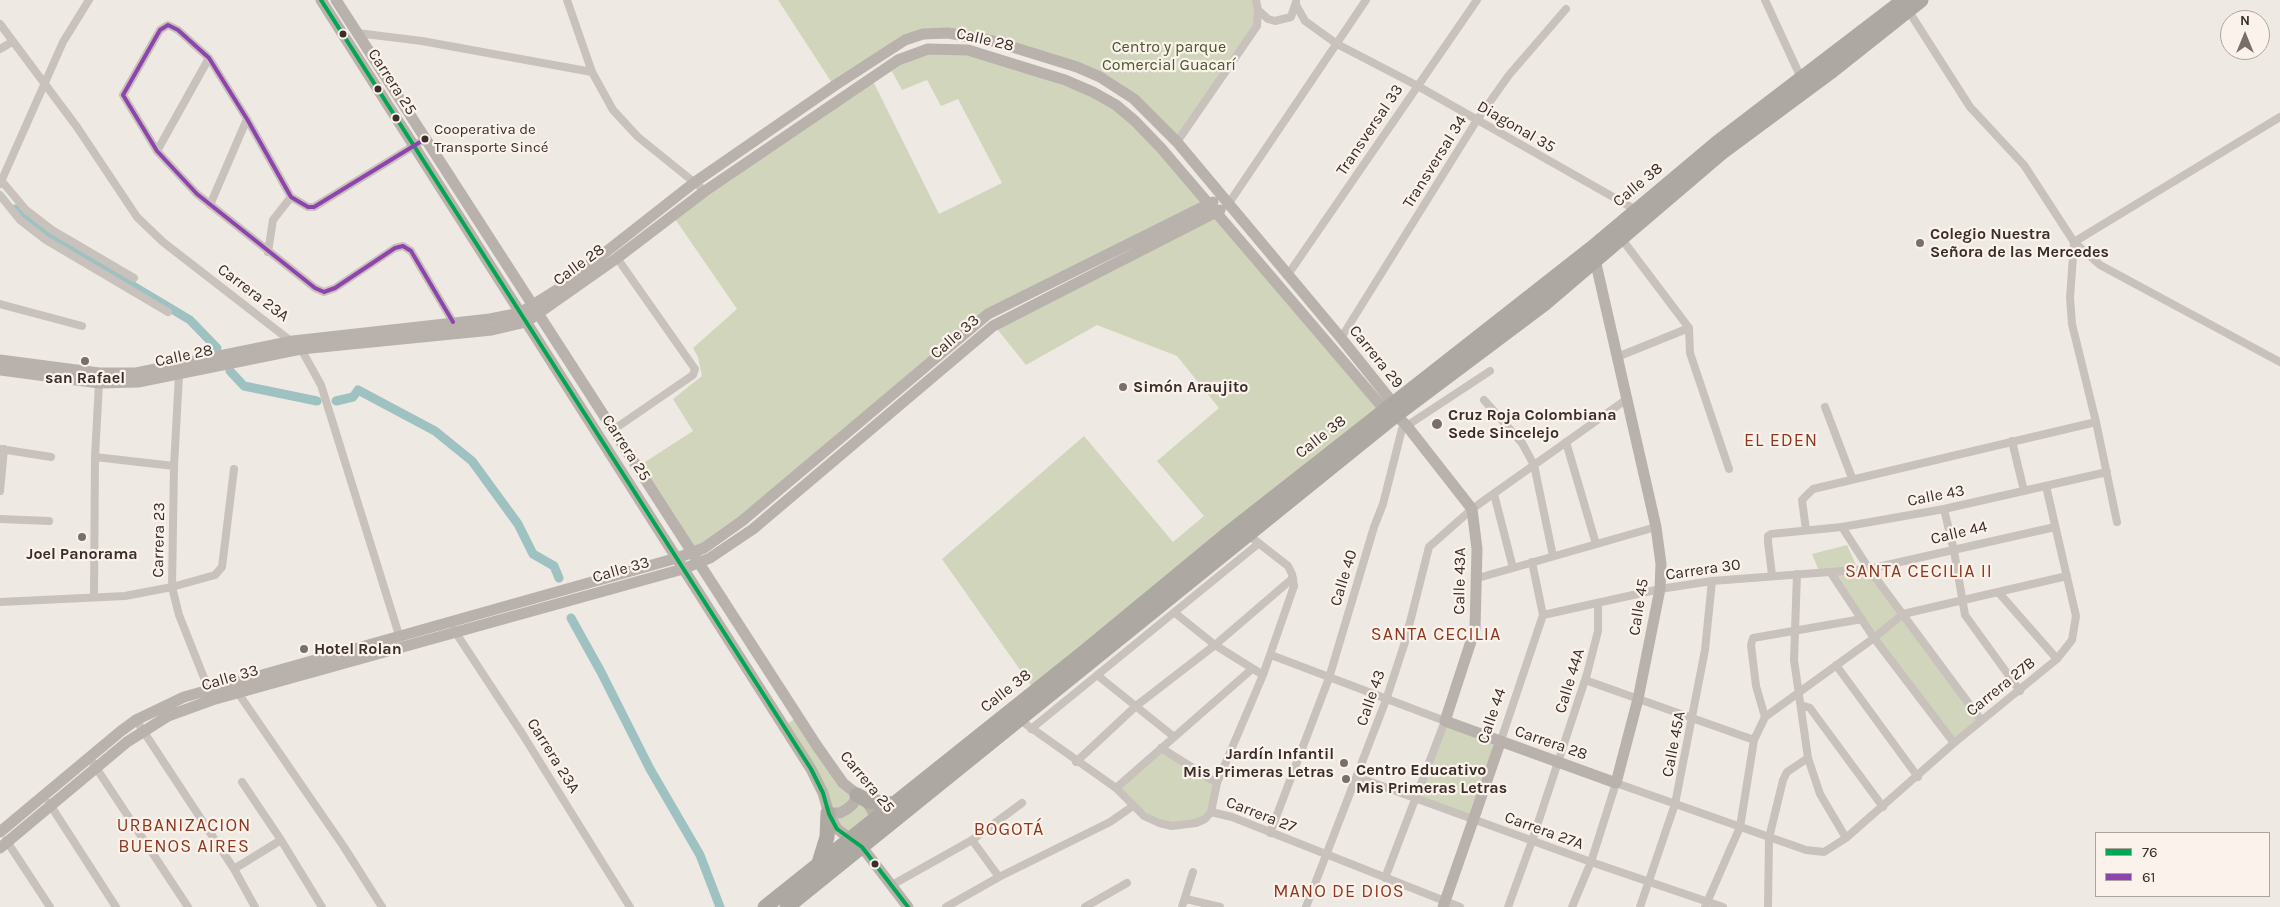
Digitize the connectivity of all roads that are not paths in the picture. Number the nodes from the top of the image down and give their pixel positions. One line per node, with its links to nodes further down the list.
1 (89, 0): 27 (street)
2 (321, 0): 35 (street, Carrera 25)
3 (336, 0): 19 (street, Carrera 25)
4 (567, 0): 25 (street)
5 (1256, 0): 13 (street)
6 (1366, 0): 21 (street)
7 (1477, 0): 28 (street, Transversal 33)
8 (1765, 0): 26 (street)
9 (1921, 0): 11 (highway, Calle 38)
10 (1296, 2): 14 (street); 16 (street, Diagonal 35)
11 (1906, 5): 26 (highway, Calle 38); 47 (street)
12 (1566, 9): 32 (street, Transversal 34)
13 (1258, 10): 15 (street); 18 (street)
14 (1286, 20): 15 (street); 16 (street)
15 (1275, 21): 18 (street)
16 (1305, 21): 21 (street, Diagonal 35)
17 (0, 24): 20 (street, Carrera 23A)
18 (1257, 26): 34 (street)
19 (357, 33): 25 (street); 33 (street, Carrera 25)
20 (12, 42): 22 (street); 27 (street, Carrera 23A)
21 (1337, 44): 28 (street, Diagonal 35); 42 (street)
22 (0, 49)
23 (209, 58): 31 (street); 36 (street); 36 (street)
24 (1078, 67): 34 (street, Carrera 29); 38 (street, Calle 28)
25 (592, 72): 38 (street)
26 (1805, 84): 45 (highway, Calle 38); 46 (highway, Calle 38)
27 (45, 85): 37 (street); 61 (street, Carrera 23A)
28 (1416, 85): 32 (street, Diagonal 35); 51 (street, Transversal 33)
29 (1116, 105): 39 (street, Calle 28); 44 (street, Carrera 29)
30 (2280, 117): 47 (street)
31 (247, 119): 41 (street); 43 (street)
32 (1477, 120): 45 (street, Diagonal 35); 60 (street, Transversal 34)
33 (425, 138): 35 (street); 54 (street, Carrera 25)
34 (1177, 142): 42 (street, Carrera 29)
35 (414, 146): 41 (street); 56 (street, Carrera 25)
36 (157, 151): 43 (street)
37 (1, 181): 52 (street)
38 (694, 182): 39 (street); 54 (street, Calle 28)
39 (706, 191): 50 (street, Calle 28)
40 (0, 195): 55 (street)
41 (290, 197): 48 (street)
42 (1227, 199): 44 (street, Calle 33); 51 (street, Carrera 29)
43 (210, 205): 48 (street)
44 (1211, 209): 68 (street, Calle 33); 70 (street, Calle 33); 74 (street, Carrera 29)
45 (1636, 210): 49 (highway, Calle 38)
46 (1621, 238): 49 (highway, Calle 38); 59 (street)
47 (2074, 242): 64 (street); 75 (street)
48 (268, 252): 57 (street)
49 (1594, 254): 62 (street, Calle 45); 74 (highway, Calle 38)
50 (618, 258): 54 (street, Calle 28); 77 (street)
51 (1287, 276): 60 (street, Carrera 29)
52 (134, 278)
53 (0, 304): 58 (street)
54 (535, 311): 56 (street, Calle 28); 77 (street, Carrera 25)
55 (168, 312)
56 (523, 318): 57 (street, Calle 28); 61 (street, Calle 28); 106 (street, Carrera 25)
57 (453, 322): 61 (street, Calle 28)
58 (82, 326)
59 (1689, 328): 62 (street); 86 (street)
60 (1340, 338): 74 (street, Carrera 29)
61 (297, 345): 63 (street, Calle 28); 67 (street, Calle 28); 133 (street, Carrera 23A)
62 (1617, 357): 71 (street, Calle 45)
63 (0, 360)
64 (2280, 362)
65 (0, 370): 69 (street, Calle 28)
66 (1490, 371): 76 (street)
67 (179, 375): 69 (street, Calle 28); 84 (street, Carrera 23)
68 (911, 380): 70 (street); 107 (street, Calle 33)
69 (99, 382): 82 (street)
70 (920, 390): 107 (street, Calle 33)
71 (1627, 399): 79 (street, Calle 43); 99 (street, Calle 45)
72 (1484, 400): 83 (street)
73 (1825, 407): 88 (street)
74 (1391, 409): 76 (street, Calle 43A); 102 (highway, Calle 38); 180 (highway, Calle 38)
75 (2096, 422): 78 (street); 87 (street)
76 (1407, 426): 94 (street, Calle 43A); 142 (street, Calle 40)
77 (612, 430): 107 (street, Carrera 25)
78 (2012, 441): 88 (street); 91 (street)
79 (1566, 442): 83 (street, Calle 43); 103 (street)
80 (2, 449): 81 (street); 90 (street)
81 (51, 457)
82 (95, 457): 84 (street); 122 (street)
83 (1534, 465): 92 (street, Calle 43); 105 (street)
84 (174, 466): 119 (street, Carrera 23)
85 (234, 469): 119 (street)
86 (1729, 469)
87 (2107, 472): 89 (street, Calle 43); 97 (street)
88 (1852, 478): 101 (street)
89 (2046, 486): 91 (street, Calle 43); 98 (street, Carrera 27B)
90 (0, 491)
91 (2024, 491): 93 (street, Calle 43)
92 (1494, 494): 94 (street, Calle 43); 109 (street)
93 (1944, 509): 100 (street, Calle 43); 104 (street)
94 (1472, 510): 117 (street, Calle 43A); 150 (street, Calle 43)
95 (0, 518): 96 (street)
96 (49, 521)
97 (2117, 522)
98 (2055, 526): 104 (street, Calle 44); 115 (street, Carrera 27B)
99 (1656, 527): 103 (street); 120 (street, Calle 45)
100 (1842, 527): 101 (street, Calle 43); 111 (street)
101 (1806, 530): 114 (street, Calle 43)
102 (1252, 539): 116 (street); 126 (street); 158 (highway, Calle 38)
103 (1596, 544): 105 (street)
104 (1954, 552): 111 (street, Calle 44); 123 (street)
105 (1553, 556): 108 (street)
106 (677, 558): 107 (street, Calle 33); 110 (street, Carrera 25); 130 (street, Calle 33)
107 (694, 558): 110 (street, Calle 33); 176 (street, Carrera 25)
108 (1532, 562): 109 (street); 128 (street)
109 (1513, 568): 117 (street)
110 (683, 569): 132 (street, Calle 33); 186 (street, Carrera 25)
111 (1869, 569): 112 (street, Carrera 30); 127 (street)
112 (1831, 573): 113 (street, Carrera 30); 129 (street)
113 (1797, 574): 114 (street, Carrera 30); 131 (street)
114 (1772, 575): 118 (street, Carrera 30)
115 (2067, 576): 121 (street); 137 (street, Carrera 27B)
116 (1293, 578): 135 (street); 136 (street)
117 (1478, 578): 157 (street, Calle 43A)
118 (1712, 581): 120 (street, Carrera 30); 154 (street, Calle 45A)
119 (172, 587): 122 (street); 148 (street, Carrera 23)
120 (1660, 589): 125 (street, Carrera 30); 149 (street, Calle 45)
121 (1999, 594): 123 (street); 137 (street)
122 (94, 597): 124 (street)
123 (1962, 599): 127 (street); 145 (street)
124 (0, 602)
125 (1598, 603): 128 (street, Carrera 30); 143 (street, Calle 44A)
126 (1175, 613): 135 (street); 140 (street)
127 (1903, 614): 134 (street); 156 (street)
128 (1543, 615): 162 (street, Calle 44)
129 (1862, 619): 131 (street); 134 (street)
130 (450, 622): 132 (street, Carrera 23A); 133 (street, Calle 33)
131 (1795, 629): 146 (street); 153 (street)
132 (456, 634): 147 (street, Calle 33); 219 (street, Carrera 23A)
133 (399, 635): 144 (street, Calle 33)
134 (1874, 638): 138 (street); 163 (street)
135 (1215, 645): 139 (street); 152 (street)
136 (1271, 656): 141 (street); 142 (street, Carrera 28)
137 (2057, 659): 145 (street, Carrera 27B)
138 (1836, 665): 146 (street); 171 (street)
139 (1252, 669): 141 (street); 160 (street)
140 (1097, 675): 152 (street); 158 (street)
141 (1263, 675): 173 (street)
142 (1329, 678): 150 (street, Carrera 28); 191 (street, Calle 40)
143 (1585, 680): 149 (street); 168 (street, Calle 44A)
144 (230, 683): 147 (street); 148 (street, Calle 33)
145 (2020, 690): 156 (street, Carrera 27B)
146 (1798, 691): 151 (street); 153 (street)
147 (238, 692): 148 (street, Calle 33); 218 (street)
148 (210, 694): 155 (street, Calle 33); 159 (street, Calle 33)
149 (1638, 699): 154 (street); 174 (street, Calle 45)
150 (1386, 700): 157 (street, Carrera 28); 170 (street, Calle 43)
151 (1801, 705): 166 (street); 184 (street)
152 (1136, 706): 160 (street); 167 (street)
153 (1765, 717): 161 (street)
154 (1693, 718): 161 (street); 181 (street, Calle 45A)
155 (136, 720): 159 (street); 165 (street, Calle 33)
156 (1981, 720): 163 (street, Carrera 27B)
157 (1444, 721): 162 (street, Carrera 28); 178 (street, Calle 43A)
158 (1026, 724): 167 (street, Carrera 27); 188 (highway, Calle 38)
159 (143, 730): 169 (street, Calle 33); 203 (street)
160 (1174, 736): 164 (street)
161 (1754, 740): 189 (street)
162 (1500, 742): 168 (street, Carrera 28); 187 (street, Calle 44)
163 (1954, 743): 171 (street, Carrera 27B)
164 (1161, 748): 173 (street); 175 (street)
165 (89, 757): 169 (street); 177 (street, Calle 33)
166 (1808, 758): 192 (street); 193 (street)
167 (1076, 762): 175 (street, Carrera 27)
168 (1559, 763): 174 (street, Carrera 28); 196 (street, Calle 44A)
169 (96, 768): 182 (street, Calle 33); 215 (street)
170 (1357, 777): 178 (street, Carrera 27A); 200 (street, Calle 43)
171 (1918, 777): 184 (street, Carrera 27B)
172 (242, 782): 194 (street)
173 (1216, 783): 185 (street)
174 (1616, 783): 181 (street, Carrera 28); 201 (street, Calle 45)
175 (1116, 788): 183 (street, Carrera 27)
176 (857, 795): 180 (highway); 186 (street); 188 (street, Carrera 25)
177 (44, 796): 182 (street); 190 (street, Calle 33)
178 (1416, 798): 187 (street, Carrera 27A); 206 (street, Calle 43A)
179 (1022, 802): 195 (street)
180 (893, 804): 188 (highway, Calle 38)
181 (1676, 804): 189 (street, Carrera 28); 208 (street, Calle 45A)
182 (52, 806): 198 (street, Calle 33); 214 (street)
183 (1133, 806): 185 (street, Carrera 27); 205 (street)
184 (1883, 807): 193 (street, Carrera 27B)
185 (1211, 812): 191 (street, Carrera 27)
186 (828, 813): 197 (street, Carrera 25); 202 (highway)
187 (1474, 820): 196 (street, Carrera 27A); 211 (street, Calle 44)
188 (880, 823): 197 (highway, Calle 38)
189 (1740, 827): 192 (street, Carrera 28); 212 (street)
190 (0, 832): 198 (street)
191 (1270, 833): 200 (street, Carrera 27)
192 (1770, 838): 199 (street, Carrera 28); 233 (street)
193 (1846, 838): 199 (street, Carrera 27B)
194 (281, 840): 203 (street); 217 (street)
195 (972, 840): 205 (street); 209 (street)
196 (1532, 841): 201 (street, Carrera 27A); 229 (street, Calle 44A)
197 (856, 842): 202 (highway, Calle 38); 209 (street, Carrera 25); 221 (highway, Calle 38)
198 (4, 845): 213 (street)
199 (1824, 852)
200 (1328, 856): 206 (street, Carrera 27); 227 (street, Calle 43)
201 (1591, 862): 208 (street, Carrera 27A); 230 (street, Calle 45)
202 (819, 863): 220 (highway, Calle 38)
203 (234, 869): 216 (street)
204 (1193, 872): 210 (street)
205 (999, 877): 223 (street)
206 (1385, 878): 211 (street, Carrera 27)
207 (1127, 882): 224 (street)
208 (1648, 882): 212 (street, Carrera 27A); 231 (street, Calle 45A)
209 (892, 885): 222 (street, Carrera 25)
210 (1186, 899): 225 (street); 226 (street)
211 (1444, 904): 228 (street, Carrera 27)
212 (1706, 904): 232 (street, Carrera 27A)
213 (50, 907)
214 (116, 907)
215 (188, 907)
216 (255, 907)
217 (322, 907)
218 (382, 907)
219 (630, 907)
220 (765, 907)
221 (787, 907)
222 (908, 907)
223 (946, 907)
224 (1085, 907)
225 (1182, 907)
226 (1220, 907)
227 (1306, 907)
228 (1460, 907)
229 (1508, 907)
230 (1572, 907)
231 (1640, 907)
232 (1723, 907)
233 (1768, 907)

